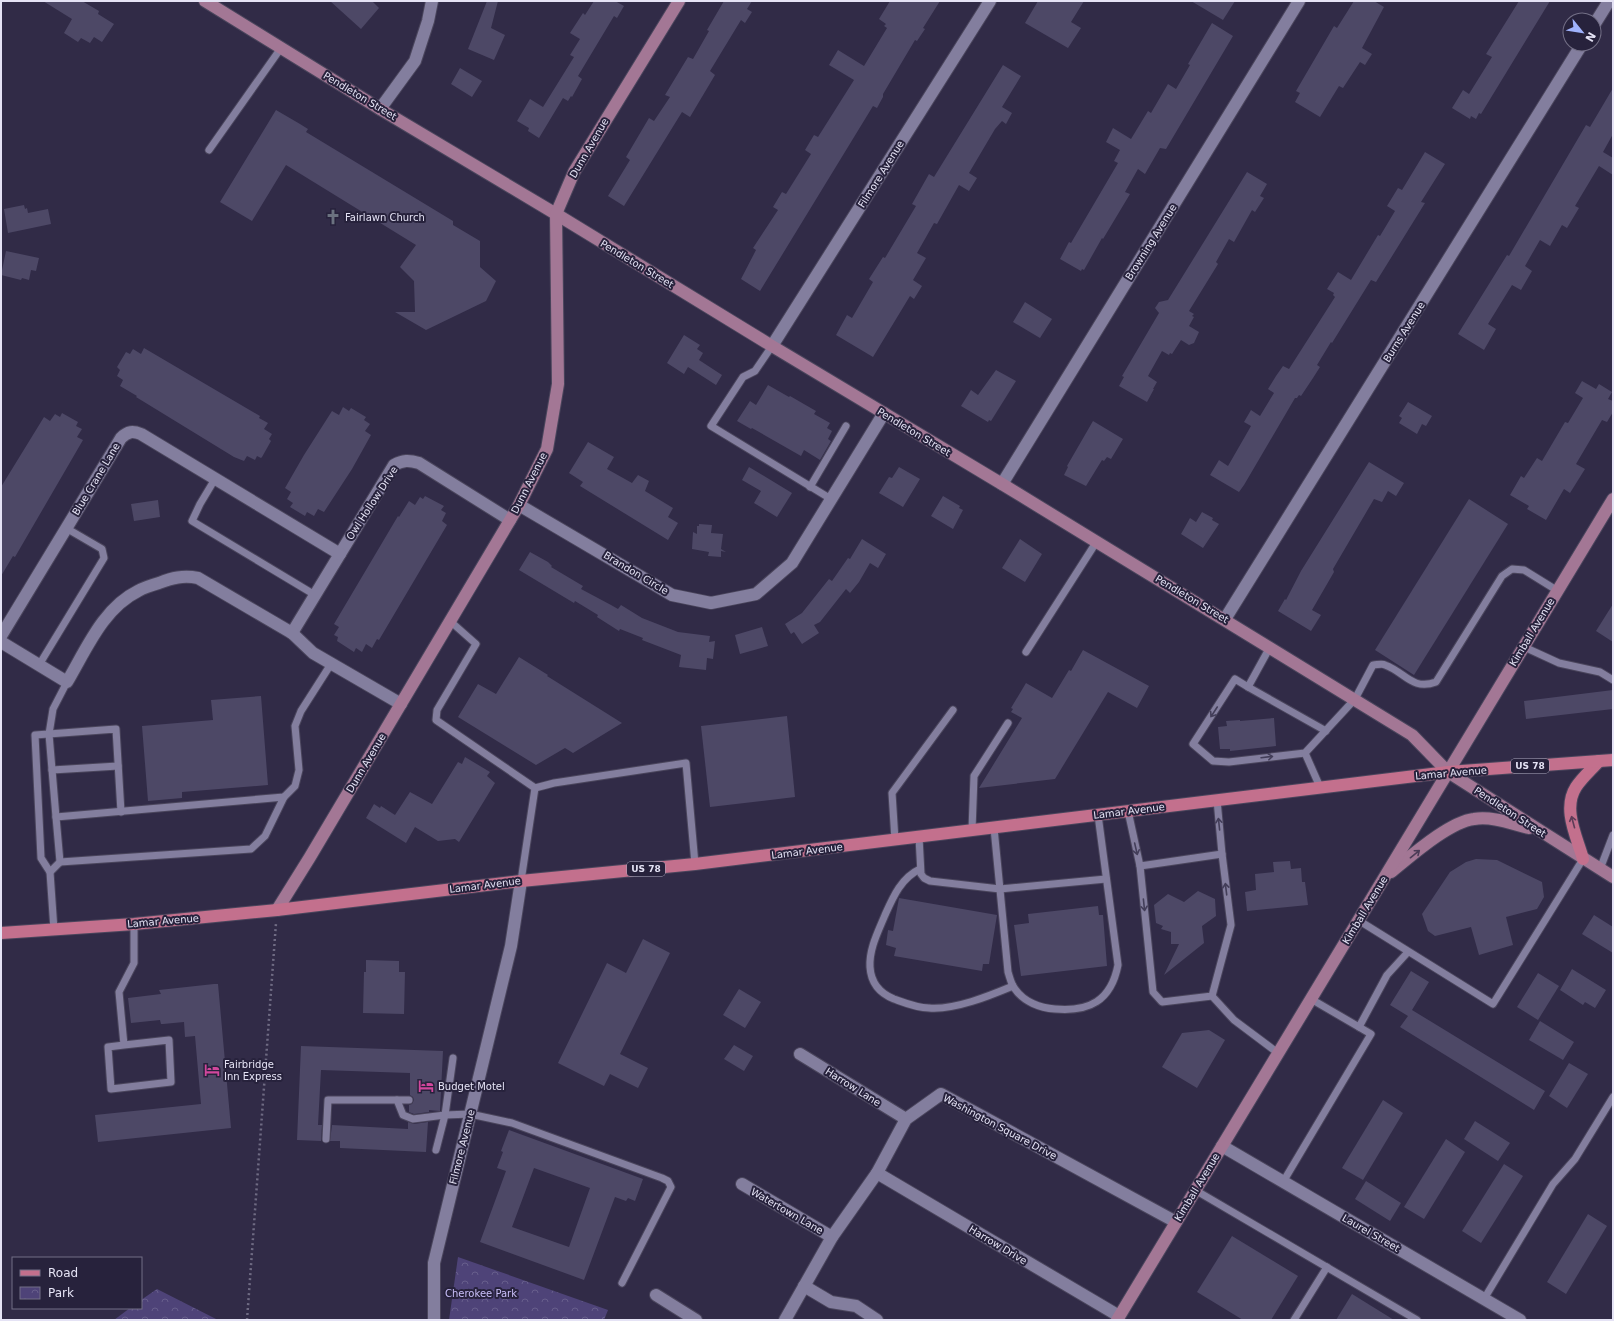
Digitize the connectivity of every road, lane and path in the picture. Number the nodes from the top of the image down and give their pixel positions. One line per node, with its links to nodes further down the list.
1 (205, 1): 8 (main road, Pendleton Street)
2 (432, 1): 10 (street)
3 (679, 1): 12 (main road, Dunn Avenue)
4 (990, 1): 13 (street, Filmore Avenue)
5 (1300, 1): 17 (street, Browning Avenue)
6 (1609, 1): 7 (street)
7 (1602, 12)
8 (281, 48): 10 (main road, Pendleton Street); 11 (lane)
9 (1577, 52): 28 (street, Burns Avenue)
10 (380, 109): 12 (main road, Pendleton Street)
11 (209, 150)
12 (556, 214): 13 (main road, Pendleton Street); 21 (main road, Dunn Avenue)
13 (772, 346): 14 (main road, Pendleton Street); 18 (lane)
14 (884, 413): 17 (main road, Pendleton Street); 19 (street, Brandon Circle)
15 (846, 426): 18 (lane)
16 (215, 478): 23 (street, Blue Crane Lane); 25 (street, Blue Crane Lane); 27 (lane)
17 (1002, 484): 24 (main road, Pendleton Street)
18 (810, 487): 19 (lane)
19 (831, 499): 21 (street, Brandon Circle)
20 (1613, 499): 26 (main road, Kimball Avenue)
21 (519, 505): 22 (main road, Dunn Avenue)
22 (510, 520): 25 (street, Owl Hollow Drive); 29 (main road, Dunn Avenue)
23 (66, 528): 31 (street, Blue Crane Lane); 37 (lane)
24 (1097, 542): 28 (main road, Pendleton Street); 35 (lane)
25 (340, 554): 27 (street, Owl Hollow Drive)
26 (1558, 591): 34 (main road, Kimball Avenue); 41 (lane)
27 (315, 595): 30 (street, Owl Hollow Drive)
28 (1225, 619): 33 (main road, Pendleton Street)
29 (450, 621): 42 (main road, Dunn Avenue); 54 (lane)
30 (292, 633): 36 (street); 39 (street)
31 (1, 636)
32 (1, 642): 37 (street)
33 (1270, 647): 40 (lane); 41 (main road, Pendleton Street)
34 (1524, 647): 38 (lane); 52 (main road, Kimball Avenue)
35 (1026, 652)
36 (331, 664): 42 (street); 55 (lane)
37 (39, 665): 39 (street)
38 (1613, 680)
39 (66, 682): 46 (lane)
40 (1248, 687): 45 (lane); 47 (lane, one-way to 47)
41 (1355, 699): 45 (lane); 52 (main road, Pendleton Street)
42 (401, 704): 80 (main road, Dunn Avenue)
43 (953, 710): 66 (lane)
44 (1008, 723): 62 (lane)
45 (1326, 731): 47 (lane)
46 (49, 734): 50 (lane); 51 (lane); 74 (lane)
47 (1305, 753): 53 (lane)
48 (1613, 760): 49 (main road, Lamar Avenue / US 78)
49 (1599, 761): 52 (main road, Lamar Avenue / US 78); 68 (main road, one-way to 49)
50 (118, 766): 51 (lane); 58 (lane)
51 (52, 770): 60 (lane)
52 (1448, 772): 53 (main road, Lamar Avenue / US 78); 63 (main road, Pendleton Street); 76 (main road, Kimball Avenue)
53 (1320, 787): 56 (main road, Lamar Avenue / US 78)
54 (535, 788): 70 (lane); 78 (lane)
55 (284, 797): 58 (lane); 69 (lane)
56 (1217, 800): 57 (main road, Lamar Avenue / US 78); 67 (lane, one-way to 56)
57 (1128, 811): 59 (main road, Lamar Avenue / US 78); 71 (lane, one-way to 71)
58 (121, 812): 60 (lane)
59 (1098, 815): 61 (main road, Lamar Avenue / US 78); 77 (lane)
60 (56, 817): 69 (lane)
61 (994, 828): 62 (main road, Lamar Avenue / US 78); 79 (lane)
62 (972, 830): 65 (main road, Lamar Avenue / US 78)
63 (1541, 831): 68 (main road, Pendleton Street); 76 (main road, one-way to 63)
64 (1613, 835): 73 (lane)
65 (919, 837): 66 (main road, Lamar Avenue / US 78); 72 (lane)
66 (895, 840): 70 (main road, Lamar Avenue / US 78)
67 (1222, 854): 71 (lane); 87 (lane, one-way to 67)
68 (1583, 859): 73 (main road, Pendleton Street); 85 (lane)
69 (60, 862): 74 (lane)
70 (695, 864): 78 (main road, Lamar Avenue / US 78)
71 (1140, 866): 87 (lane, one-way to 87)
72 (920, 869): 79 (lane); 86 (lane)
73 (1600, 869): 75 (main road, Pendleton Street)
74 (50, 872): 83 (lane)
75 (1613, 877)
76 (1384, 878): 81 (main road, Kimball Avenue)
77 (1106, 879): 79 (lane); 86 (lane)
78 (521, 881): 80 (main road, Lamar Avenue / US 78); 97 (street, Filmore Avenue)
79 (1000, 889): 86 (lane)
80 (277, 910): 82 (main road, Lamar Avenue / US 78); 115 (path)
81 (1358, 920): 85 (lane); 88 (main road, Kimball Avenue)
82 (134, 924): 83 (main road, Lamar Avenue / US 78); 90 (lane)
83 (54, 930): 84 (main road, Lamar Avenue / US 78)
84 (1, 933)
85 (1408, 952): 89 (lane)
86 (1013, 986)
87 (1212, 996): 91 (lane)
88 (1311, 999): 89 (lane); 91 (main road, Kimball Avenue)
89 (1359, 1027): 104 (lane)
90 (124, 1045): 90 (lane)
91 (1278, 1053): 101 (main road, Kimball Avenue)
92 (800, 1054): 99 (street, Harrow Lane)
93 (453, 1058): 98 (lane)
94 (1613, 1097): 113 (lane)
95 (397, 1100): 96 (lane); 98 (lane); 100 (lane)
96 (410, 1100)
97 (470, 1114): 98 (lane); 110 (lane); 116 (street, Filmore Avenue)
98 (445, 1115): 102 (lane)
99 (906, 1119): 103 (street, Washington Square Drive); 107 (street, Washington Square Drive)
100 (326, 1139)
101 (1222, 1146): 104 (street, Laurel Street); 106 (main road, Kimball Avenue)
102 (436, 1150)
103 (877, 1173): 108 (street, Washington Square Drive); 114 (street, Harrow Drive)
104 (1283, 1182): 113 (street, Laurel Street)
105 (742, 1184): 108 (street, Watertown Lane)
106 (1195, 1190): 107 (main road, Kimball Avenue); 109 (lane)
107 (1176, 1222): 114 (main road, Kimball Avenue)
108 (832, 1237): 111 (street, Washington Square Drive)
109 (1327, 1267): 120 (lane); 121 (lane)
110 (622, 1283)
111 (804, 1286): 118 (street, Washington Square Drive); 119 (street)
112 (656, 1295): 117 (street)
113 (1484, 1299): 122 (street, Laurel Street)
114 (1118, 1318)
115 (247, 1320)
116 (434, 1320)
117 (696, 1320)
118 (785, 1320)
119 (877, 1320)
120 (1294, 1320)
121 (1417, 1320)
122 (1520, 1320)

